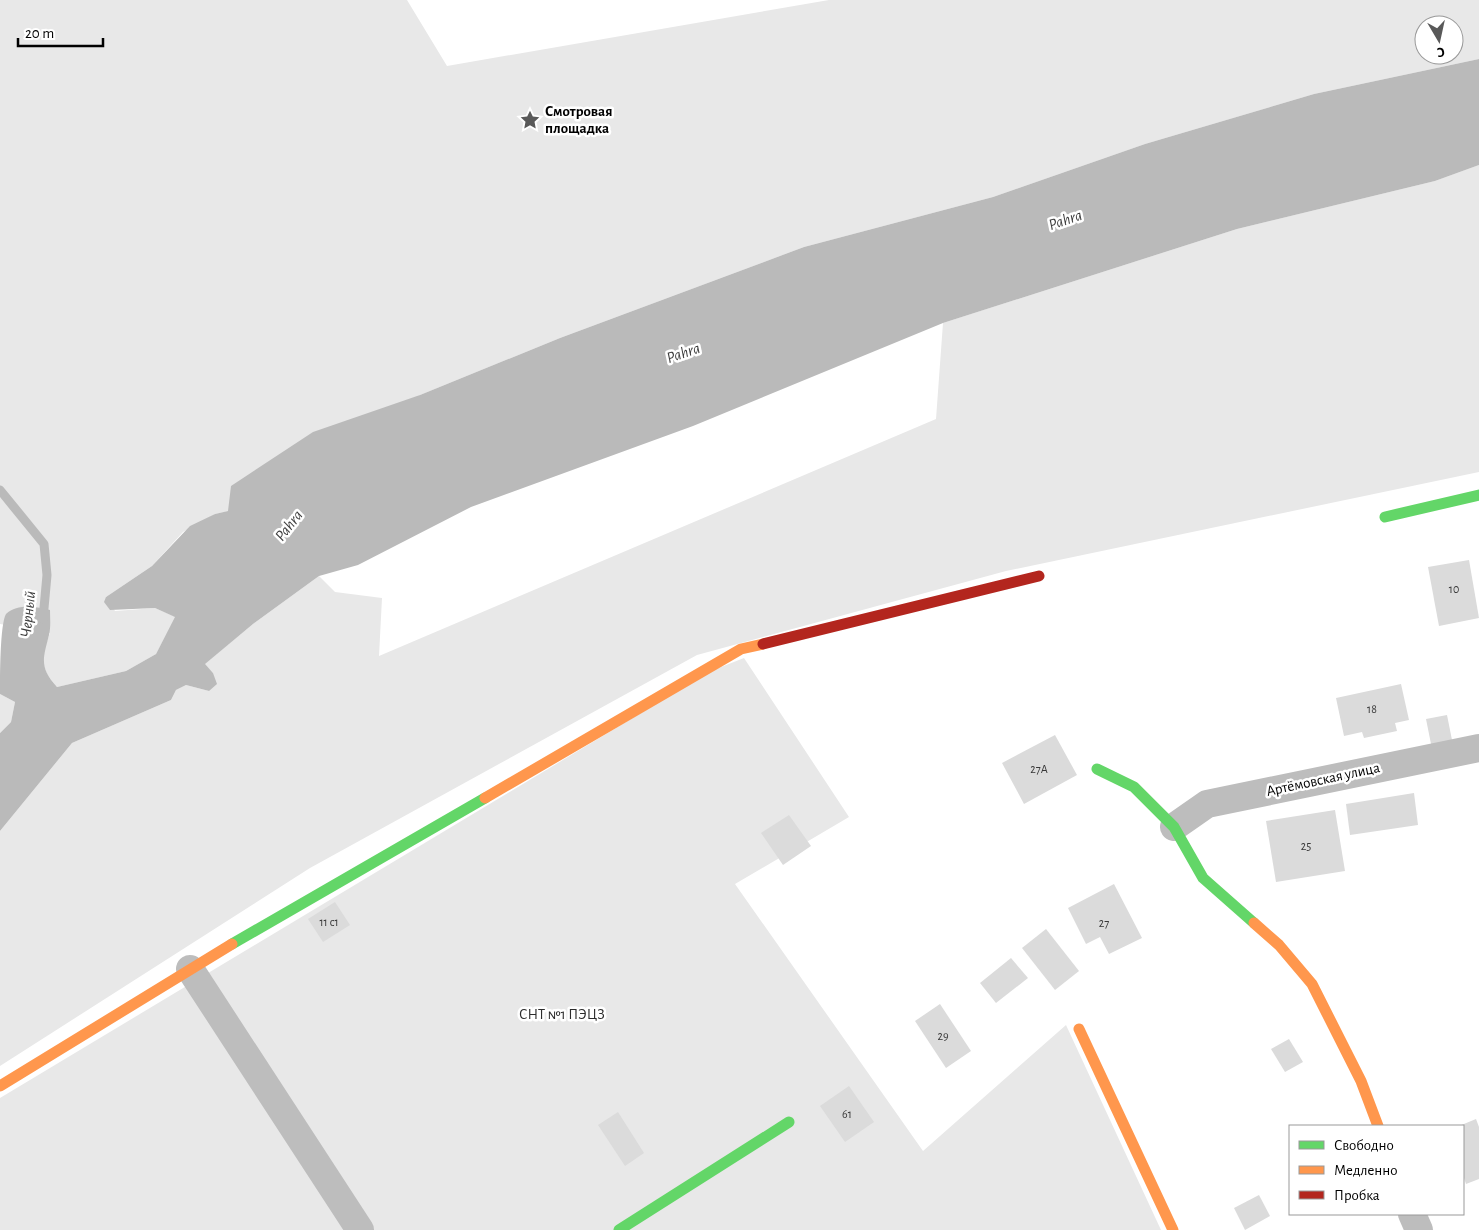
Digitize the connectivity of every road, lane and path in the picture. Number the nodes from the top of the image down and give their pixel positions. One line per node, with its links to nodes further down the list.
1 (1479, 495): 2 (street)
2 (1385, 518)
3 (1039, 576): 7 (street)
4 (1479, 748): 6 (street, Артёмовская улица)
5 (1097, 769): 6 (street)
6 (1174, 827): 11 (street)
7 (190, 970): 9 (street); 13 (street)
8 (1079, 1029): 15 (street)
9 (0, 1086)
10 (789, 1122): 14 (street)
11 (1378, 1125)
12 (1412, 1215): 16 (street)
13 (360, 1230)
14 (618, 1230)
15 (1173, 1230)
16 (1419, 1230)

